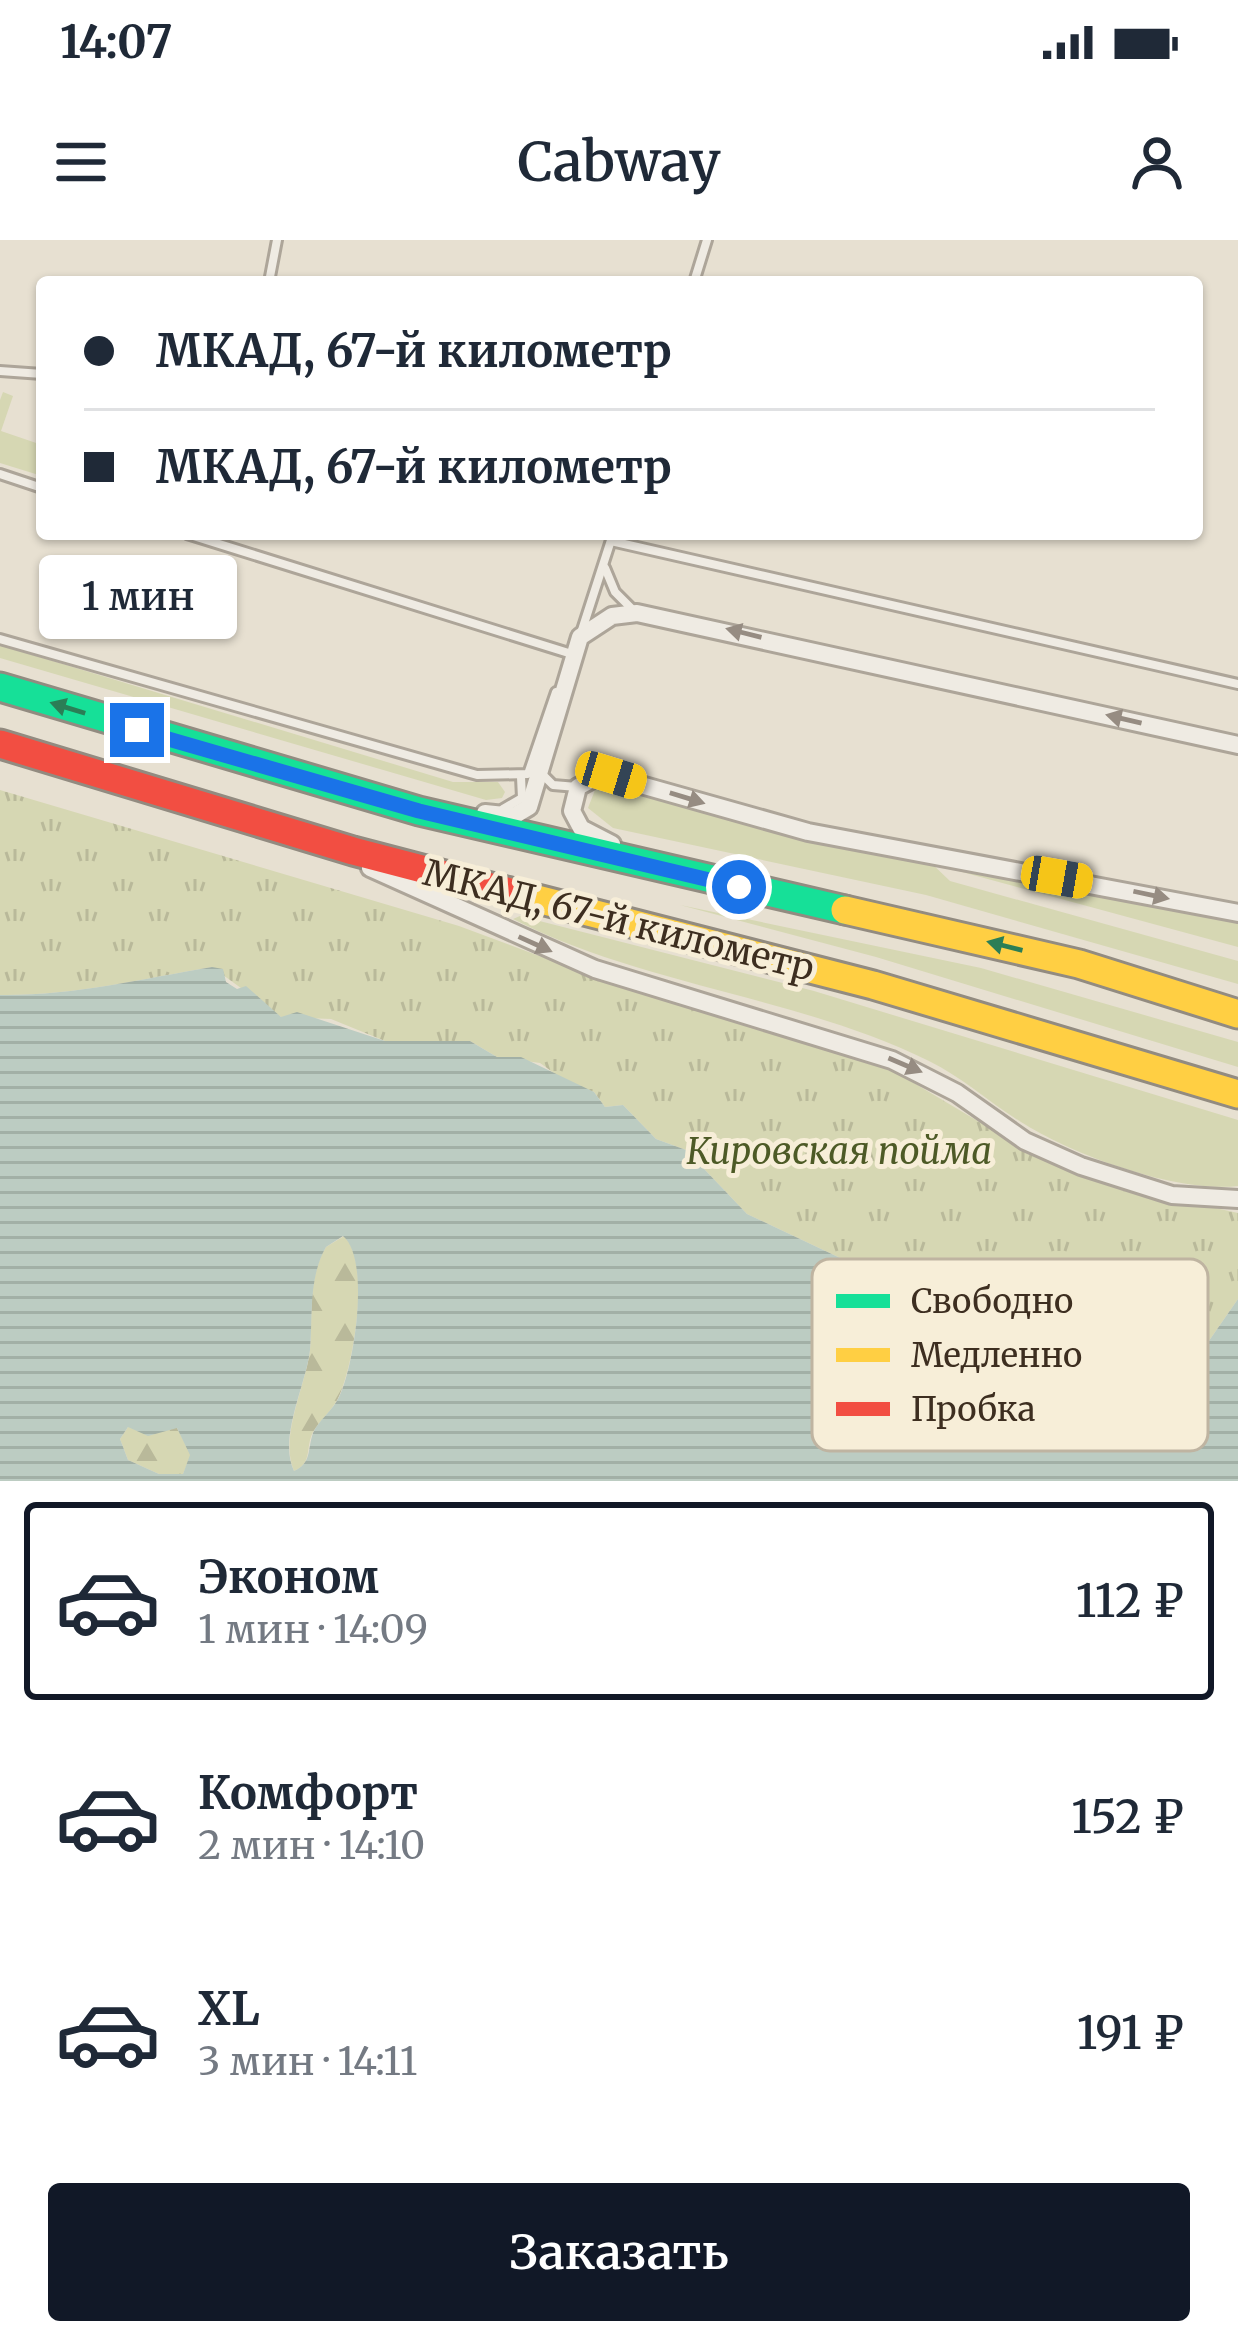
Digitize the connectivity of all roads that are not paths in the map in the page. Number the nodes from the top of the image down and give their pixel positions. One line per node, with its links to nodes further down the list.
1 (277, 240): 3 (lane)
2 (707, 240): 4 (lane)
3 (270, 276)
4 (696, 276)
5 (0, 371): 6 (lane)
6 (36, 374)
7 (0, 474): 8 (lane)
8 (36, 486)
9 (206, 540): 13 (lane)
10 (223, 540): 13 (lane)
11 (611, 540): 14 (lane)
12 (625, 540): 19 (lane)
13 (221, 545): 17 (lane)
14 (606, 555): 15 (lane); 17 (lane)
15 (637, 613): 17 (street); 22 (street, one-way to 15)
16 (0, 639): 24 (lane)
17 (577, 646): 18 (street)
18 (570, 675): 23 (street); 24 (lane)
19 (1238, 684)
20 (0, 687): 26 (highway, МКАД, 67-й километр, one-way to 20)
21 (0, 744): 28 (highway, МКАД, 67-й километр)
22 (1238, 745)
23 (542, 774): 25 (lane); 27 (street)
24 (520, 776): 27 (lane)
25 (578, 787): 29 (street); 30 (street, one-way to 30)
26 (419, 811): 27 (street); 29 (highway, МКАД, 67-й километр)
27 (488, 813)
28 (235, 816): 32 (highway, МКАД, 67-й километр); 33 (street, one-way to 33)
29 (667, 871): 31 (highway, МКАД, 67-й километр, one-way to 29)
30 (1238, 913)
31 (1238, 1014)
32 (1238, 1094)
33 (1238, 1199)

